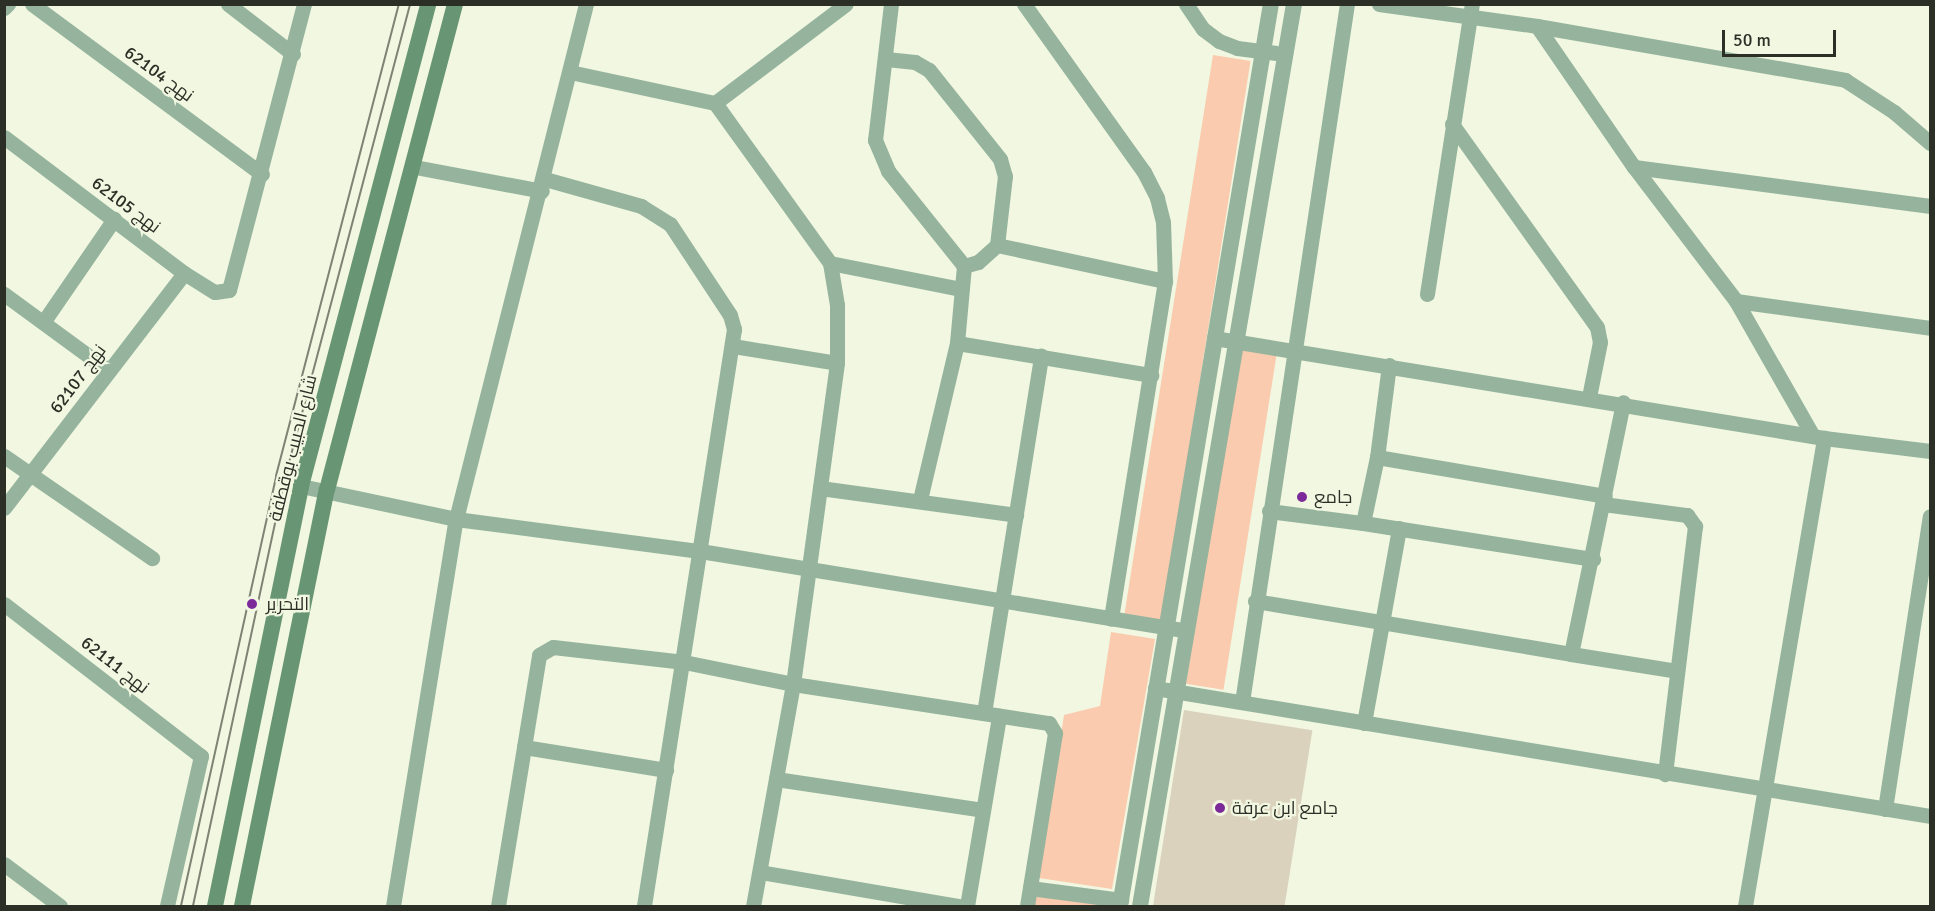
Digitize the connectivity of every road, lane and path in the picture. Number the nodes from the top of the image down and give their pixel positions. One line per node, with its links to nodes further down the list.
1 (32, 4): 28 (street, نهج 62104)
2 (228, 4): 18 (street)
3 (304, 4): 18 (street)
4 (428, 4): 60 (main road, شارع الحبيب بوقطفة)
5 (455, 4): 26 (main road)
6 (586, 4): 21 (street)
7 (846, 4): 22 (street)
8 (891, 4): 20 (street)
9 (1024, 4): 36 (street)
10 (1186, 4): 17 (street)
11 (1271, 4): 17 (street)
12 (1294, 4): 19 (street)
13 (1347, 4): 47 (street)
14 (1379, 4): 15 (street)
15 (1471, 10): 16 (street); 23 (street)
16 (1537, 26): 25 (street); 27 (street)
17 (1264, 51): 19 (street); 43 (street)
18 (294, 54): 28 (street)
19 (1284, 54): 44 (street)
20 (886, 59): 32 (street); 34 (street)
21 (570, 72): 22 (street); 29 (street)
22 (715, 102): 33 (street)
23 (1452, 124): 39 (street); 53 (street)
24 (4, 137): 31 (street, نهج 62105)
25 (1930, 143)
26 (415, 167): 29 (street); 62 (main road)
27 (1634, 167): 30 (street); 40 (street)
28 (262, 174): 35 (street, نهج 62105)
29 (543, 185): 46 (street); 69 (street)
30 (1930, 206)
31 (114, 219): 35 (street, نهج 62105); 41 (street)
32 (997, 245): 34 (street); 36 (street)
33 (830, 263): 37 (street); 49 (street)
34 (964, 266): 37 (street)
35 (184, 273): 51 (street, نهج 62107)
36 (1165, 281): 52 (street)
37 (961, 289): 45 (street)
38 (4, 294): 41 (street)
39 (1427, 294)
40 (1736, 301): 42 (street); 55 (street)
41 (44, 321): 51 (street)
42 (1930, 328)
43 (1214, 338): 44 (street); 81 (street)
44 (1234, 341): 47 (street); 82 (street)
45 (957, 343): 48 (street); 63 (street)
46 (733, 346): 49 (street); 72 (street)
47 (1297, 351): 50 (street); 66 (street)
48 (1041, 356): 52 (street); 67 (street)
49 (837, 363): 61 (street)
50 (1389, 365): 53 (street); 58 (street)
51 (108, 370): 59 (street, نهج 62107)
52 (1151, 375): 79 (street)
53 (1589, 397): 54 (street)
54 (1623, 402): 55 (street); 64 (street)
55 (1818, 437): 56 (street); 96 (street)
56 (1930, 451)
57 (4, 456): 59 (street)
58 (1377, 457): 64 (street); 70 (street)
59 (29, 476): 65 (street, نهج 62107); 73 (street)
60 (302, 486): 62 (street); 106 (main road, شارع الحبيب بوقطفة)
61 (820, 488): 63 (street); 75 (street)
62 (327, 490): 69 (street); 107 (main road)
63 (920, 500): 67 (street)
64 (1604, 500): 74 (street); 85 (street)
65 (4, 508)
66 (1269, 511): 70 (street); 77 (street)
67 (1016, 515): 76 (street)
68 (1930, 516): 97 (street)
69 (456, 519): 72 (street); 108 (street)
70 (1363, 523): 71 (street)
71 (1399, 528): 74 (street); 80 (street)
72 (700, 551): 75 (street); 84 (street)
73 (152, 558)
74 (1593, 559): 83 (street)
75 (808, 569): 76 (street); 86 (street)
76 (1002, 601): 79 (street); 90 (street)
77 (1255, 601): 80 (street); 89 (street)
78 (4, 604): 105 (street, نهج 62111)
79 (1111, 619): 81 (street)
80 (1385, 624): 83 (street); 91 (street)
81 (1166, 627): 82 (street); 87 (street)
82 (1186, 631): 88 (street)
83 (1571, 654): 85 (street)
84 (684, 663): 86 (street); 92 (street); 93 (street)
85 (1677, 672): 94 (street)
86 (793, 684): 90 (street); 95 (street)
87 (1155, 688): 88 (street); 103 (street)
88 (1177, 690): 89 (street); 115 (street)
89 (1242, 702): 91 (street)
90 (991, 715): 98 (street); 102 (street)
91 (1364, 723): 94 (street)
92 (524, 747): 93 (street); 109 (street)
93 (666, 770): 110 (street)
94 (1665, 774): 96 (street)
95 (776, 779): 98 (street); 101 (street)
96 (1767, 790): 97 (street); 116 (street)
97 (1885, 809): 99 (street)
98 (983, 810): 113 (street)
99 (1930, 816)
100 (4, 864): 104 (street)
101 (759, 872): 111 (street); 112 (street)
102 (1030, 888): 103 (street); 114 (street)
103 (1121, 903)
104 (60, 906)
105 (167, 906)
106 (214, 906)
107 (242, 906)
108 (393, 906)
109 (498, 906)
110 (644, 906)
111 (753, 906)
112 (960, 906)
113 (967, 906)
114 (1027, 906)
115 (1140, 906)
116 (1745, 906)

